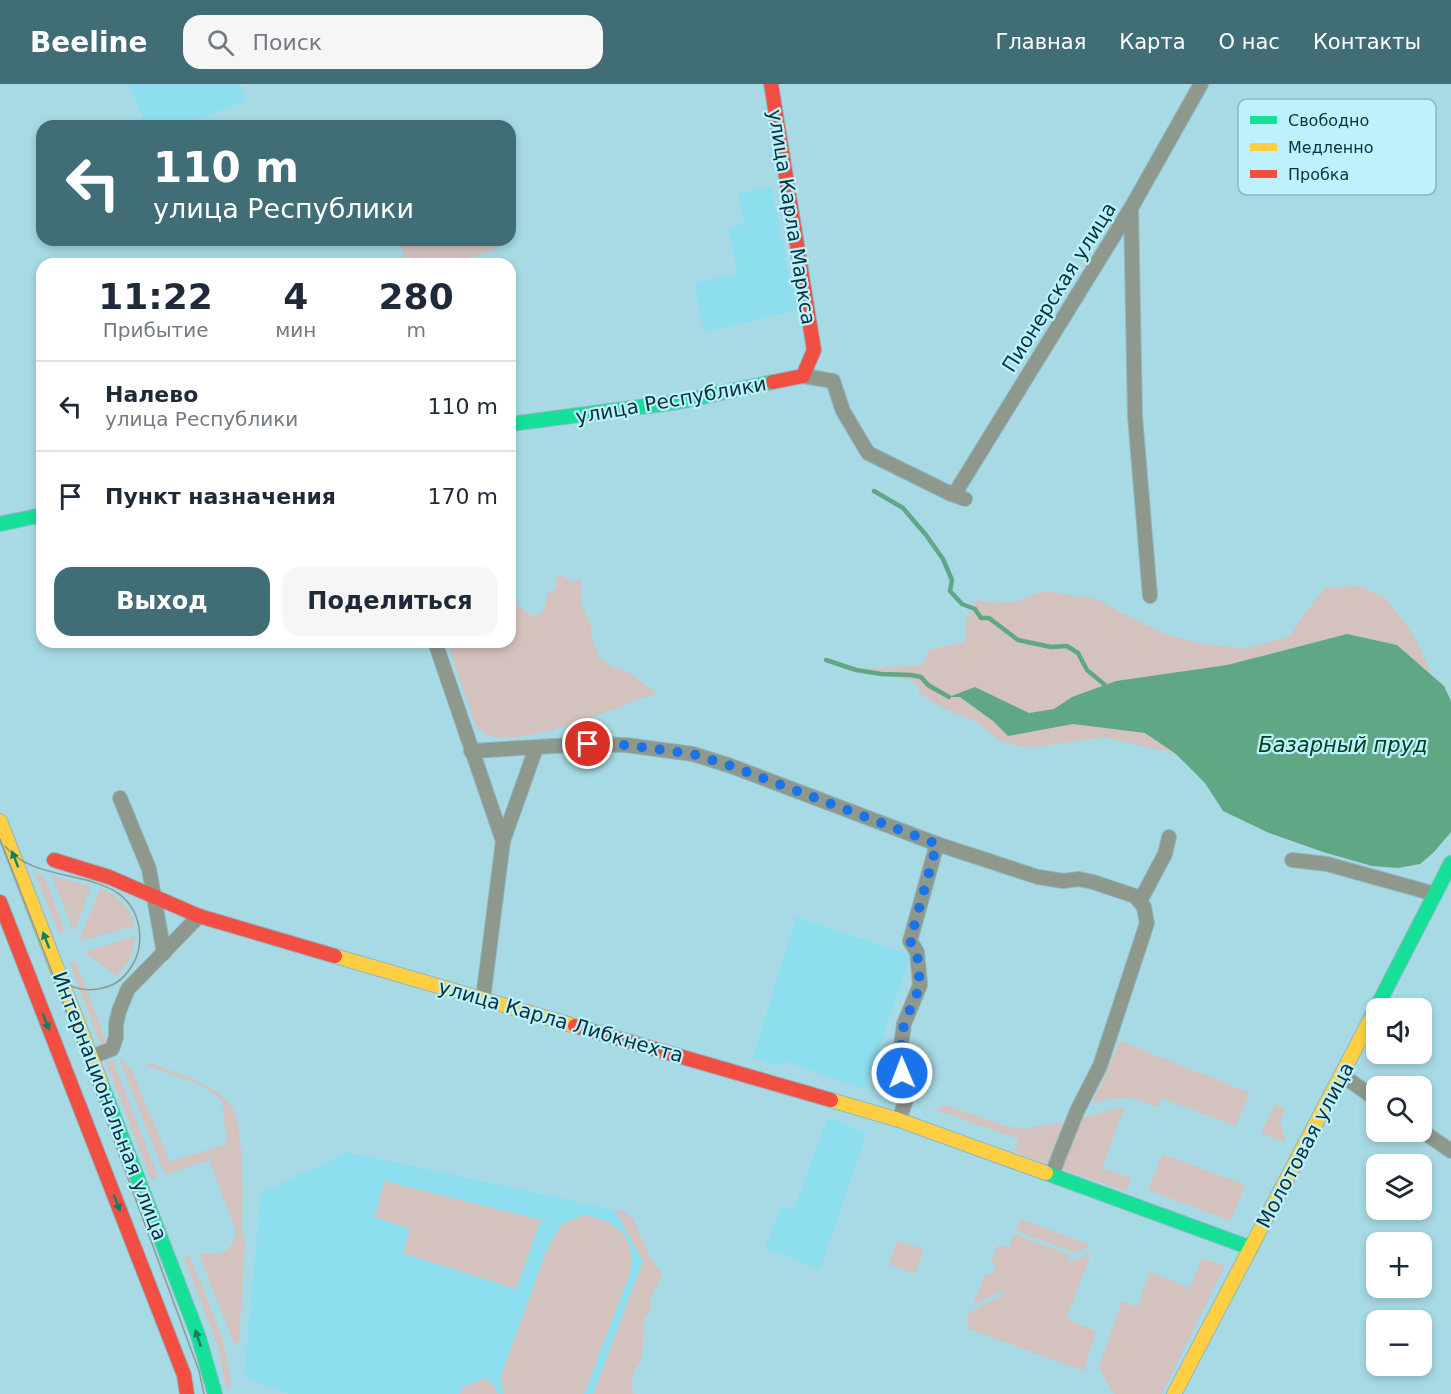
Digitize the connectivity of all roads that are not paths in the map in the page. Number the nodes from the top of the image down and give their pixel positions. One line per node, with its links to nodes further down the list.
1 (771, 84): 4 (street, улица Карла Маркса)
2 (1201, 84): 3 (street, Пионерская улица)
3 (1131, 208): 4 (street, Пионерская улица); 8 (street)
4 (803, 376): 5 (street, улица Республики)
5 (516, 423)
6 (36, 515): 7 (street)
7 (0, 524)
8 (1150, 596)
9 (437, 648): 11 (street)
10 (536, 748): 11 (street); 15 (street); 16 (street)
11 (471, 751): 15 (street)
12 (120, 798): 21 (street)
13 (0, 821): 22 (street, Интернациональная улица, one-way to 13)
14 (1169, 837): 23 (street)
15 (503, 841): 27 (street)
16 (937, 844): 23 (street); 31 (street)
17 (54, 860): 21 (street, улица Карла Либкнехта)
18 (1292, 860): 20 (street)
19 (1451, 863): 20 (street, Молотовая улица)
20 (1435, 894): 29 (street, Молотовая улица)
21 (153, 897): 25 (street, улица Карла Либкнехта); 26 (street)
22 (30, 898): 24 (street); 28 (street, Интернациональная улица, one-way to 22)
23 (1140, 901): 34 (street)
24 (1, 908): 36 (street, Интернациональная улица, one-way to 36)
25 (199, 916): 26 (street); 27 (street, улица Карла Либкнехта)
26 (164, 953): 28 (street)
27 (483, 999): 31 (street, улица Карла Либкнехта)
28 (91, 1057): 37 (street, Интернациональная улица, one-way to 28)
29 (1342, 1076): 30 (street); 35 (street, Молотовая улица)
30 (1366, 1092)
31 (899, 1120): 34 (street, улица Карла Либкнехта)
32 (1432, 1138): 33 (street)
33 (1451, 1151)
34 (1052, 1174): 35 (street, улица Карла Либкнехта)
35 (1251, 1248): 38 (street, Молотовая улица)
36 (187, 1394)
37 (215, 1394)
38 (1174, 1394)

